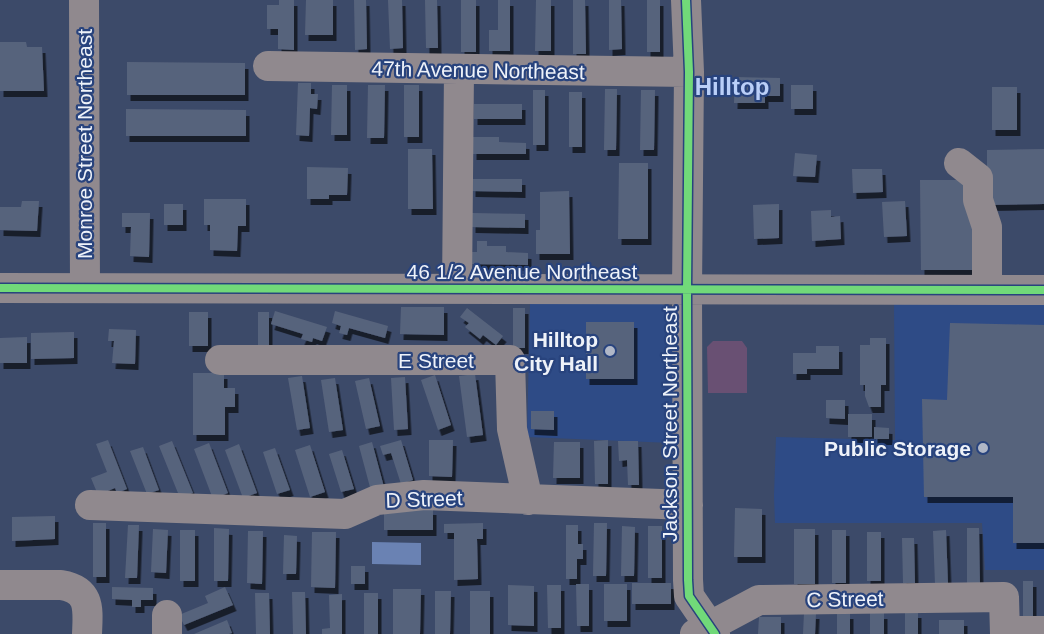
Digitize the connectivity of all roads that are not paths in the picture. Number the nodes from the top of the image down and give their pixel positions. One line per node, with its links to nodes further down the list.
1 (84, 0): 8 (street, Monroe Street Northeast)
2 (686, 0): 5 (street, Jackson Street Northeast)
3 (268, 66): 4 (street, 47th Avenue Northeast)
4 (459, 70): 5 (street, 47th Avenue Northeast); 9 (street)
5 (689, 72): 10 (street, Jackson Street Northeast)
6 (959, 163): 11 (street)
7 (0, 288): 8 (street, 46 1/2 Avenue Northeast)
8 (85, 288): 9 (street, 46 1/2 Avenue Northeast)
9 (457, 289): 10 (street, 46 1/2 Avenue Northeast)
10 (687, 290): 11 (street, 46 1/2 Avenue Northeast); 16 (street, Jackson Street Northeast)
11 (987, 290): 12 (street, 46 1/2 Avenue Northeast)
12 (1044, 290)
13 (220, 360): 14 (street, E Street)
14 (528, 500): 15 (street, D Street); 16 (street, D Street)
15 (90, 505)
16 (688, 505): 19 (street, Jackson Street Northeast)
17 (0, 585): 21 (street)
18 (1044, 631): 20 (street)
19 (707, 632): 20 (street, C Street)
20 (1005, 633)
21 (87, 634)

